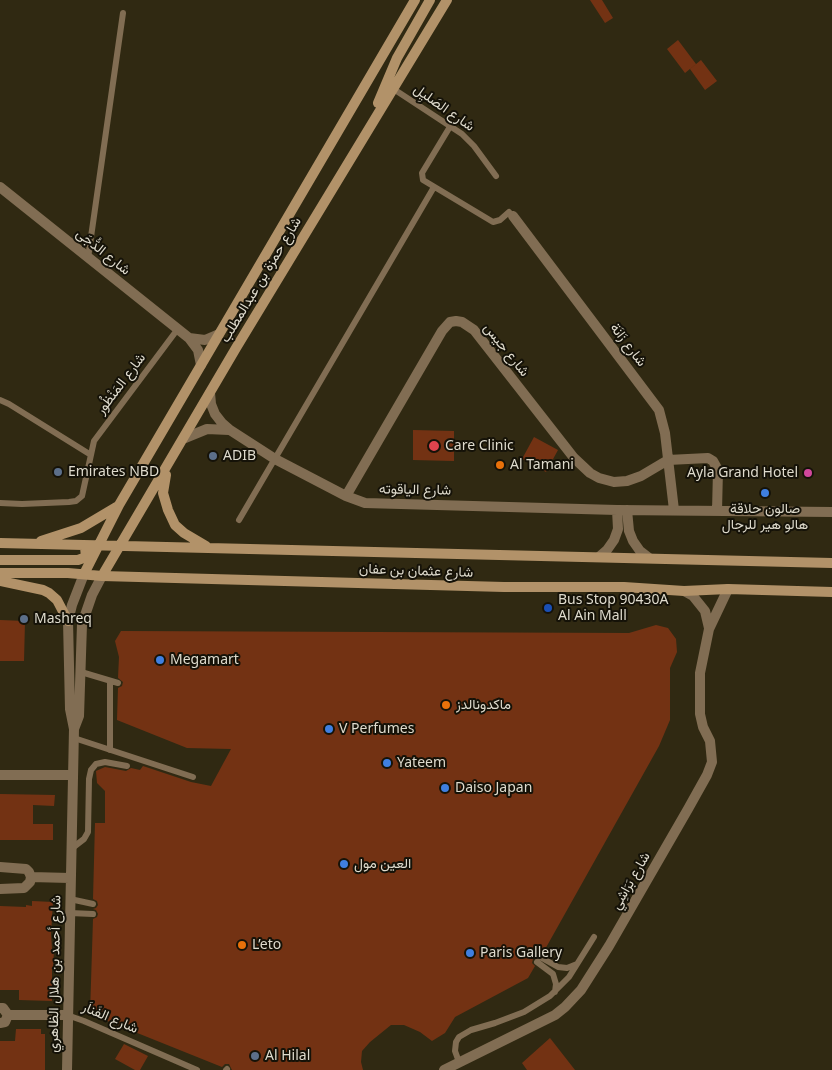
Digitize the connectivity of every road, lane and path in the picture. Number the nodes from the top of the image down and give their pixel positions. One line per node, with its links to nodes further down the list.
1 (415, 0): 14 (main road, شارع حمزة بن عبدالمطلب)
2 (430, 0): 7 (main road)
3 (447, 0): 5 (main road, شارع حمزة بن عبدالمطلب)
4 (123, 14): 12 (lane)
5 (392, 88): 6 (lane, شارع الصَليِل); 7 (main road, شارع حمزة بن عبدالمطلب)
6 (451, 125): 8 (lane, شارع الصَليِل); 9 (lane)
7 (369, 127): 17 (main road, شارع حمزة بن عبدالمطلب)
8 (496, 176)
9 (434, 187): 11 (lane); 22 (lane)
10 (0, 188): 12 (street, شارع الدُّجَى)
11 (513, 216): 23 (street, شارع زَانَة)
12 (88, 258): 13 (street, شارع الدُّجَى)
13 (177, 330): 15 (street, شارع الدُّجَى); 21 (lane, شارع المَنْظُور)
14 (219, 334): 15 (street); 16 (main road, شارع حمزة بن عبدالمطلب)
15 (189, 338): 16 (street, شارع الدُّجَى)
16 (201, 365): 27 (main road, شارع حمزة بن عبدالمطلب)
17 (210, 393): 19 (street, شارع الياقوته); 20 (main road, شارع حمزة بن عبدالمطلب)
18 (0, 400): 21 (lane)
19 (230, 430): 20 (street); 22 (street, شارع الياقوته)
20 (185, 438): 24 (main road, شارع حمزة بن عبدالمطلب)
21 (90, 455): 26 (lane, شارع المَنْظُور)
22 (276, 459): 25 (street, شارع الياقوته); 32 (lane)
23 (668, 460): 25 (street, شارع جيس); 29 (street, شارع زَانَة); 30 (street)
24 (167, 467): 37 (main road, شارع حمزة بن عبدالمطلب); 38 (main road)
25 (346, 496): 28 (street, شارع الياقوته)
26 (0, 503)
27 (119, 505): 34 (main road); 35 (main road, شارع حمزة بن عبدالمطلب)
28 (622, 510): 29 (street, شارع الياقوته); 39 (street); 40 (street)
29 (674, 510): 30 (street, شارع الياقوته)
30 (717, 511): 31 (street, شارع الياقوته)
31 (832, 512)
32 (239, 520)
33 (0, 543): 34 (main road, شارع عثمان بن عفان)
34 (33, 544): 36 (main road, شارع عثمان بن عفان)
35 (99, 544): 36 (main road, شارع عثمان بن عفان); 37 (main road, شارع عثمان بن عفان); 44 (main road, شارع حمزة بن عبدالمطلب)
36 (84, 545): 41 (main road)
37 (120, 546): 38 (main road, شارع عثمان بن عفان); 45 (main road, شارع حمزة بن عبدالمطلب)
38 (207, 547): 39 (main road, شارع عثمان بن عفان)
39 (599, 557): 40 (main road, شارع عثمان بن عفان)
40 (649, 558): 42 (main road, شارع عثمان بن عفان)
41 (0, 560)
42 (832, 563)
43 (0, 573): 44 (main road, شارع عثمان بن عفان)
44 (84, 574): 45 (main road, شارع عثمان بن عفان); 50 (street, شارع أحمد بن هلال الظاهري)
45 (102, 576): 48 (main road, شارع عثمان بن عفان); 52 (street, شارع أحمد بن هلال الظاهري)
46 (0, 581): 50 (main road)
47 (728, 589): 48 (main road, شارع عثمان بن عفان); 49 (main road, شارع عثمان بن عفان); 51 (street, شارع بَرَاشِي)
48 (684, 591): 51 (street, شارع بَرَاشِي)
49 (832, 592)
50 (68, 621): 55 (street, شارع أحمد بن هلال الظاهري)
51 (709, 629): 76 (street, شارع بَرَاشِي)
52 (81, 672): 53 (lane); 55 (street, شارع أحمد بن هلال الظاهري)
53 (110, 681): 54 (lane); 56 (lane)
54 (118, 683)
55 (74, 734): 56 (lane); 59 (street, شارع أحمد بن هلال الظاهري)
56 (110, 750): 60 (lane)
57 (127, 766): 61 (lane)
58 (0, 775): 59 (street)
59 (73, 775): 61 (street, شارع أحمد بن هلال الظاهري)
60 (193, 777)
61 (71, 849): 64 (street, شارع أحمد بن هلال الظاهري)
62 (0, 867): 63 (street, شارع أحمد بن هلال الظاهري)
63 (31, 878): 64 (street, شارع أحمد بن هلال الظاهري); 65 (street, شارع أحمد بن هلال الظاهري)
64 (70, 878): 66 (street, شارع أحمد بن هلال الظاهري)
65 (0, 889)
66 (70, 899): 67 (lane); 68 (street, شارع أحمد بن هلال الظاهري)
67 (93, 904)
68 (70, 913): 69 (lane); 74 (street, شارع أحمد بن هلال الظاهري)
69 (93, 914)
70 (594, 937): 71 (lane)
71 (577, 964): 72 (lane); 72 (lane)
72 (555, 992): 76 (lane)
73 (4, 1011): 74 (street, شارع الفَناَر); 75 (street, شارع الفَناَر)
74 (67, 1015): 77 (street, شارع أحمد بن هلال الظاهري); 78 (lane, شارع الفَناَر)
75 (0, 1023)
76 (459, 1062): 79 (street, شارع بَرَاشِي)
77 (67, 1070)
78 (197, 1070)
79 (444, 1070)

